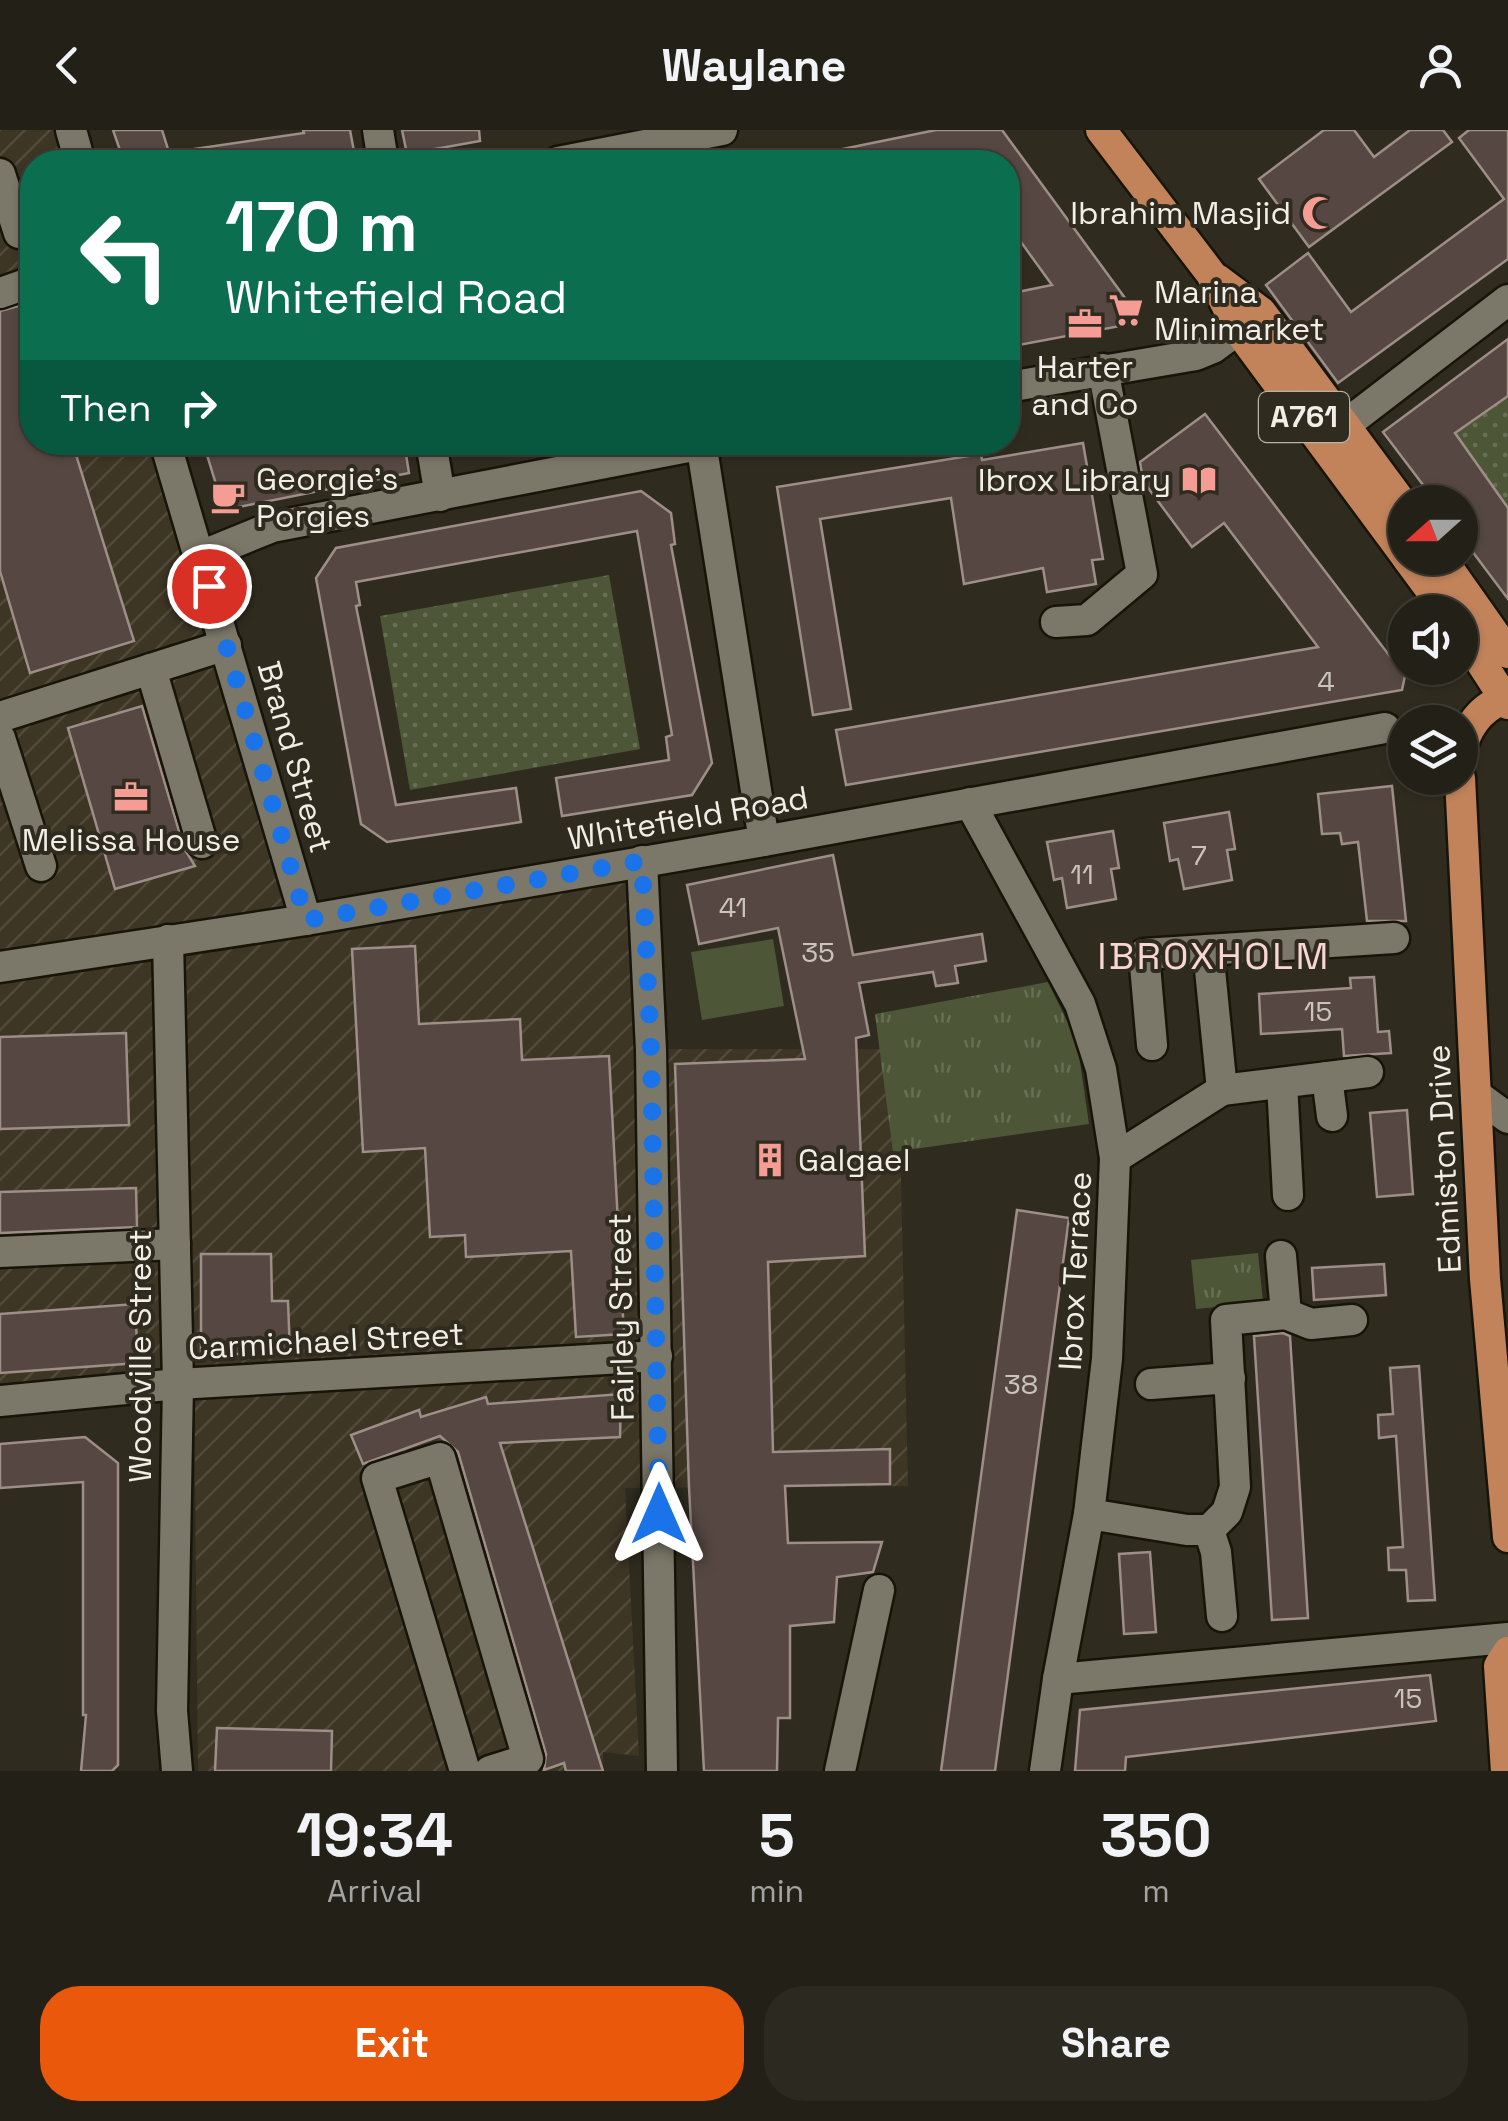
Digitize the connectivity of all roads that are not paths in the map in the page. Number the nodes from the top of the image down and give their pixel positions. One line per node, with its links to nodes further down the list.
1 (722, 130): 3 (street)
2 (1101, 130): 7 (main road, A761)
3 (655, 146)
4 (0, 174): 5 (street)
5 (17, 235)
6 (1508, 300): 10 (street)
7 (1250, 321): 8 (street); 10 (main road, A761); 17 (main road, A761)
8 (1103, 369): 9 (street); 20 (street)
9 (1020, 385)
10 (1345, 425): 15 (main road, A761)
11 (169, 455): 18 (street, Brand Street)
12 (433, 455): 16 (street)
13 (646, 455): 16 (street)
14 (708, 455): 32 (street)
15 (1389, 485)
16 (440, 496): 18 (street)
17 (1388, 529)
18 (200, 556): 21 (street, Brand Street)
19 (1453, 575): 22 (main road)
20 (1056, 622)
21 (226, 646): 24 (street); 36 (street, Brand Street)
22 (1508, 653)
23 (1478, 657): 25 (main road)
24 (151, 669): 27 (street); 33 (street)
25 (1507, 700): 26 (main road)
26 (1478, 714)
27 (0, 717)
28 (1385, 728): 31 (street, Whitefield Road)
29 (0, 738): 35 (street)
30 (1461, 795): 46 (main road, Edmiston Drive)
31 (970, 803): 32 (street, Whitefield Road); 49 (street, Ibrox Terrace)
32 (764, 841): 34 (street, Whitefield Road)
33 (202, 843)
34 (642, 861): 36 (street, Whitefield Road); 56 (street, Fairley Street)
35 (41, 866)
36 (306, 920): 38 (street, Whitefield Road)
37 (1394, 938): 39 (street)
38 (168, 940): 40 (street, Whitefield Road); 51 (street, Woodville Street)
39 (1208, 950): 41 (street); 45 (street)
40 (0, 967)
41 (1152, 1045)
42 (1368, 1072): 43 (street)
43 (1328, 1077): 44 (street); 47 (street)
44 (1282, 1084): 45 (street); 50 (street)
45 (1222, 1090): 49 (street)
46 (1478, 1096): 48 (street); 63 (main road, Edmiston Drive)
47 (1332, 1116)
48 (1508, 1118)
49 (1115, 1158): 61 (street, Ibrox Terrace)
50 (1288, 1195)
51 (175, 1244): 52 (street); 58 (street, Woodville Street)
52 (0, 1252)
53 (1281, 1256): 54 (street)
54 (1286, 1314): 55 (street); 57 (street)
55 (1352, 1320)
56 (658, 1356): 58 (street, Carmichael Street); 72 (street, Fairley Street)
57 (1230, 1378): 59 (street); 62 (street)
58 (178, 1384): 60 (street, Carmichael Street); 69 (street, Woodville Street)
59 (1151, 1384)
60 (0, 1401)
61 (1089, 1514): 62 (street); 68 (street, Ibrox Terrace)
62 (1209, 1530): 65 (street)
63 (1508, 1537)
64 (880, 1590): 73 (street)
65 (1222, 1616)
66 (1508, 1638): 68 (street)
67 (1508, 1652): 75 (main road)
68 (1058, 1679): 74 (street, Ibrox Terrace)
69 (177, 1771)
70 (466, 1771): 71 (street)
71 (490, 1771)
72 (662, 1771)
73 (840, 1771)
74 (1045, 1771)
75 (1506, 1771)

